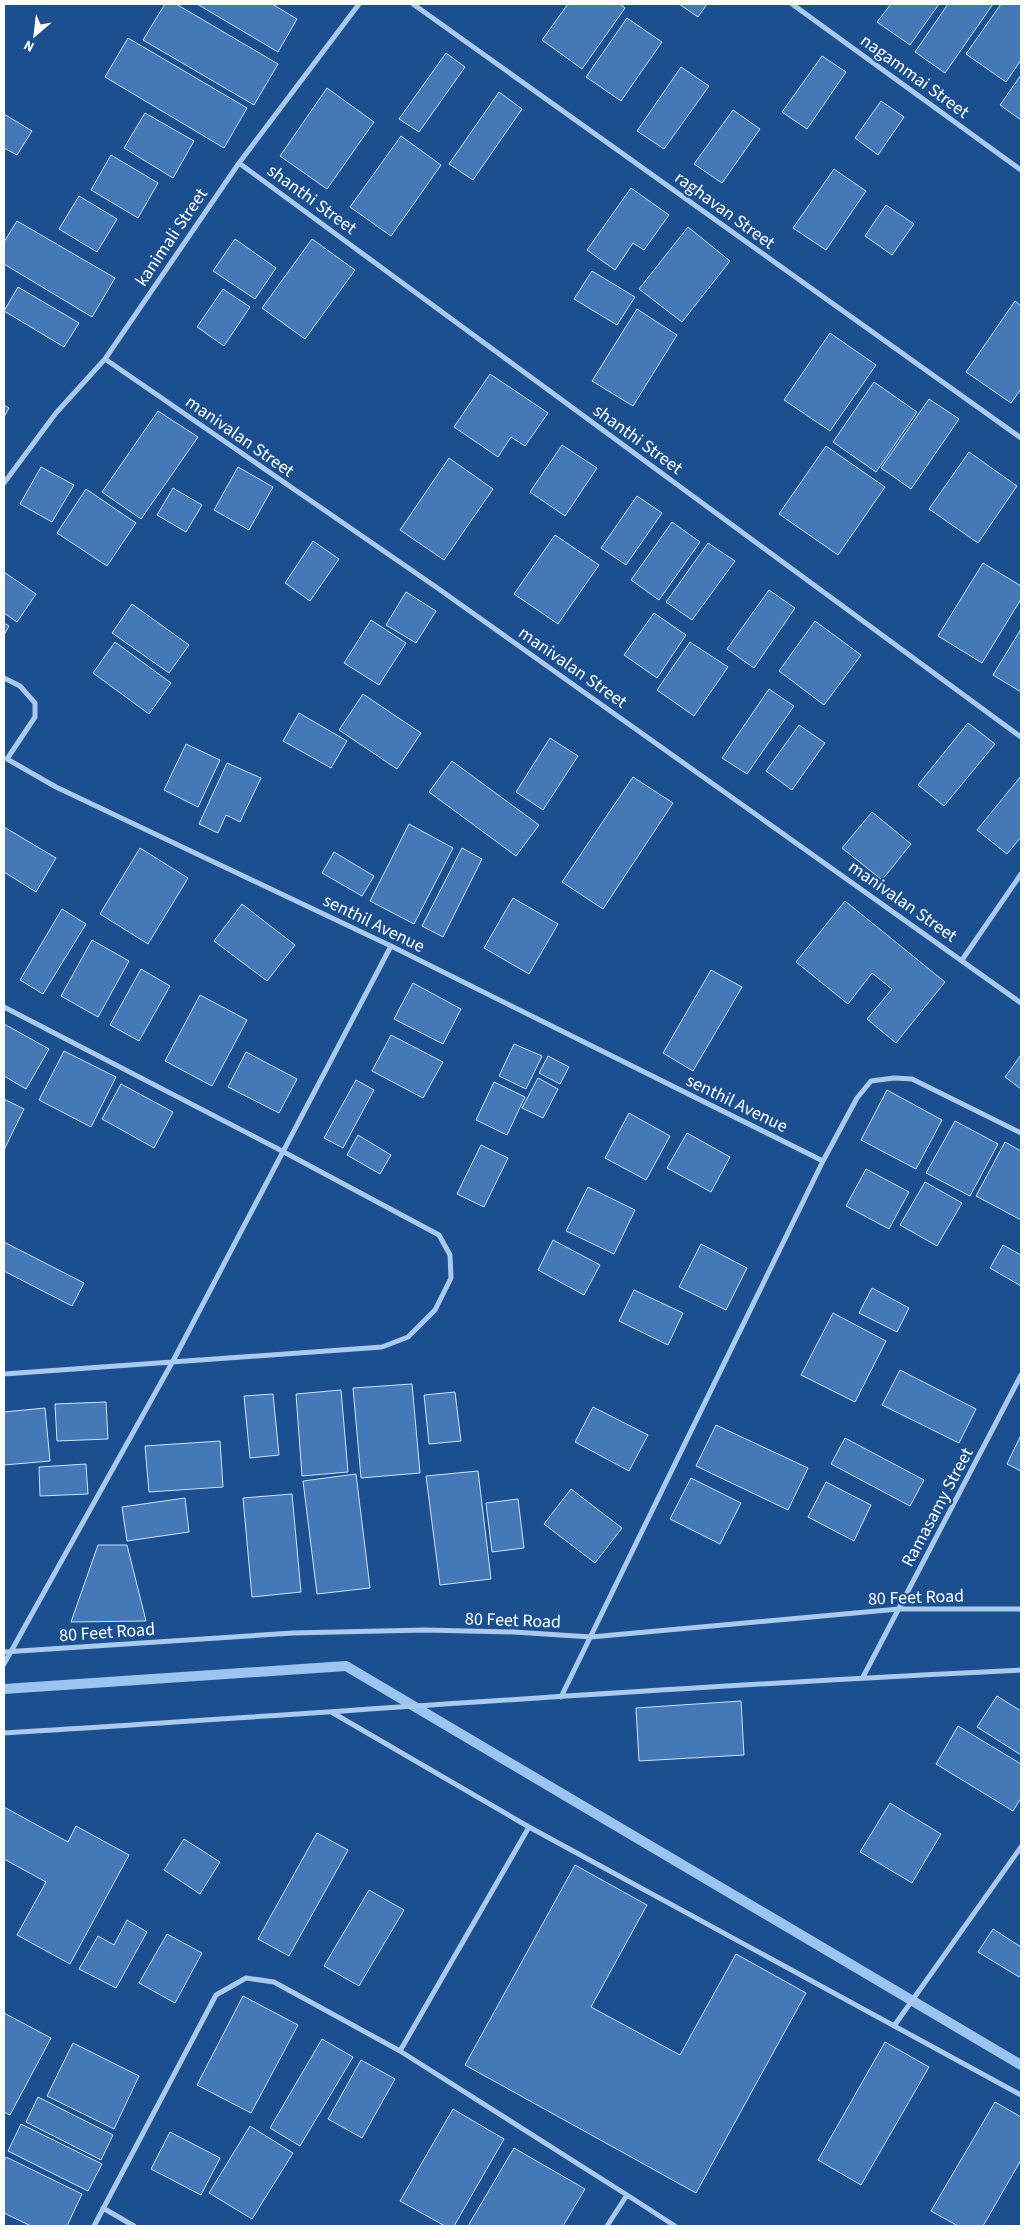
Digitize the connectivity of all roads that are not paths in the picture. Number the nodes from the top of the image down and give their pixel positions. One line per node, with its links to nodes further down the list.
1 (359, 4): 4 (street, kanimali Street)
2 (414, 4): 7 (street, raghavan Street)
3 (792, 4): 5 (street, nagammai Street)
4 (239, 163): 6 (street, kanimali Street); 10 (street, shanthi Street)
5 (1021, 170)
6 (105, 359): 8 (street, kanimali Street); 14 (street, manivalan Street)
7 (1021, 438)
8 (4, 483)
9 (4, 678): 11 (street, senthil Avenue)
10 (1021, 737)
11 (5, 761): 13 (street, senthil Avenue)
12 (1021, 874): 14 (street)
13 (391, 946): 18 (street); 19 (street, senthil Avenue)
14 (962, 960): 15 (street, manivalan Street)
15 (1021, 1003)
16 (4, 1008): 18 (street)
17 (1021, 1133): 19 (street)
18 (282, 1151): 20 (street); 20 (street)
19 (823, 1161): 25 (street)
20 (173, 1362): 21 (street); 26 (street)
21 (4, 1374)
22 (1021, 1375): 23 (street, Ramasamy Street)
23 (899, 1609): 24 (street, 80 Feet Road); 25 (street, 80 Feet Road); 29 (street, Ramasamy Street)
24 (1021, 1609)
25 (591, 1637): 26 (street, 80 Feet Road); 30 (street)
26 (7, 1652): 27 (street)
27 (4, 1664)
28 (1021, 1670): 29 (street)
29 (864, 1678): 30 (street)
30 (562, 1697): 31 (street)
31 (333, 1713): 32 (street); 33 (street)
32 (4, 1733)
33 (529, 1827): 35 (street); 36 (street)
34 (1021, 1847): 35 (street)
35 (894, 2026): 37 (street)
36 (400, 2050): 38 (street); 39 (street)
37 (1021, 2095)
38 (626, 2195): 42 (street); 43 (street)
39 (104, 2208): 40 (street); 41 (street)
40 (94, 2226)
41 (134, 2226)
42 (607, 2226)
43 (675, 2226)

